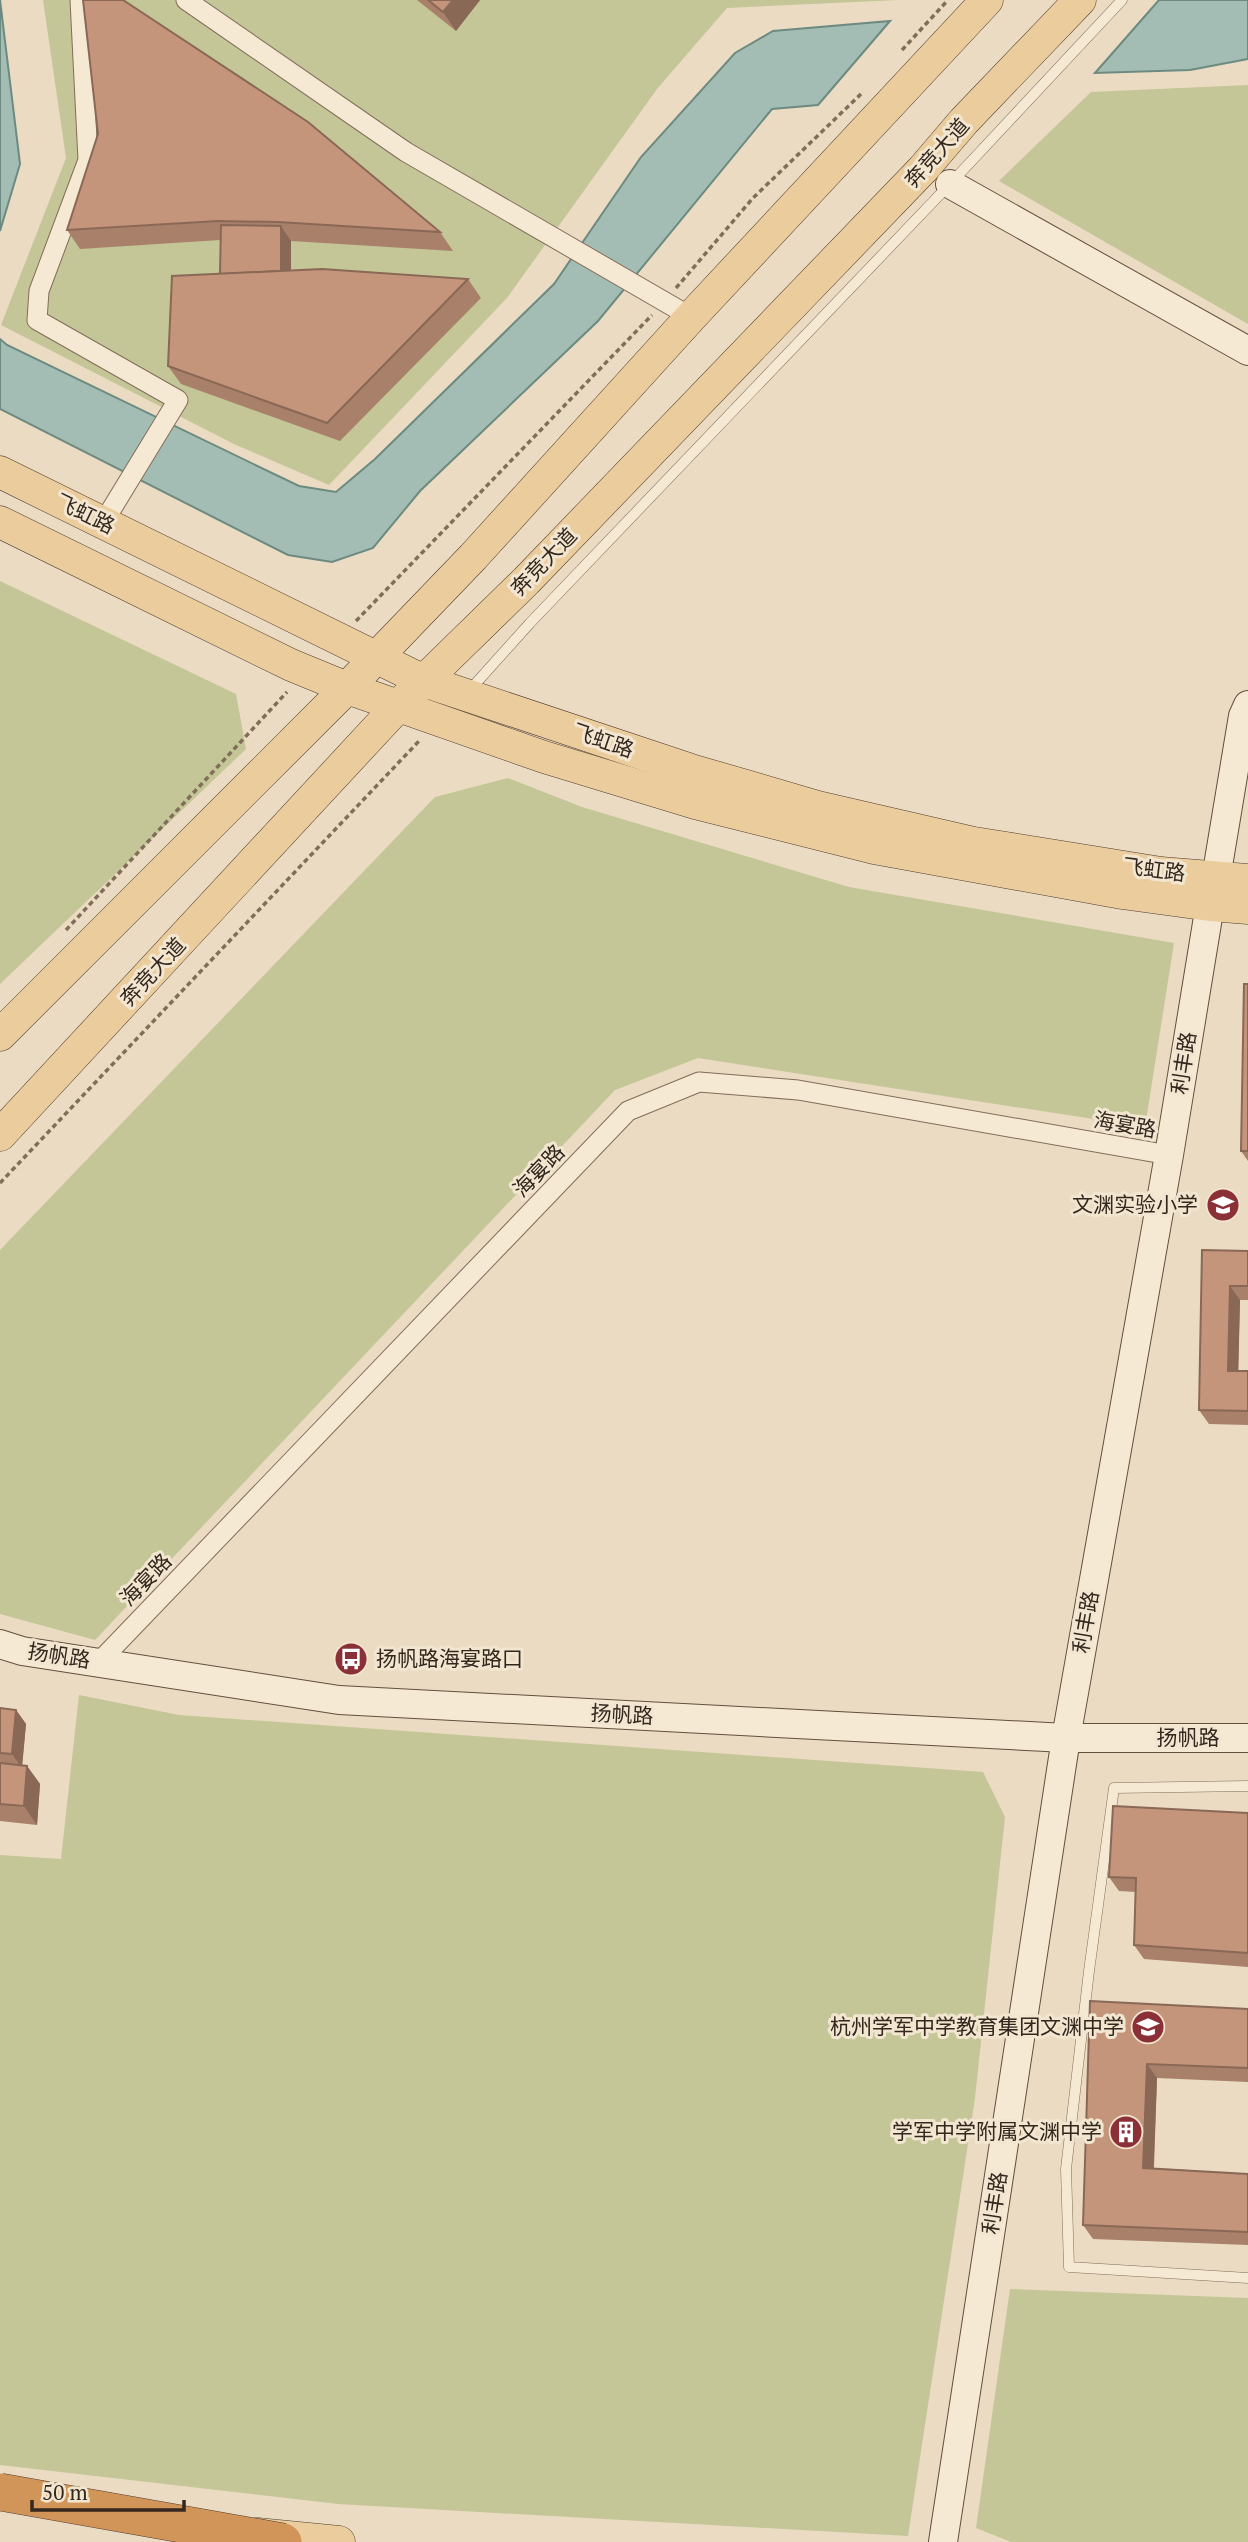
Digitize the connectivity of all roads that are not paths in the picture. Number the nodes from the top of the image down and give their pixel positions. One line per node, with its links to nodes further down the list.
1 (80, 0): 11 (street)
2 (186, 0): 7 (street)
3 (987, 0): 7 (main road)
4 (1080, 0): 13 (main road, 奔竞大道)
5 (1122, 0): 6 (lane)
6 (950, 184): 8 (street); 15 (lane)
7 (691, 317): 12 (main road)
8 (1248, 351)
9 (0, 472): 11 (main road, 飞虹路)
10 (0, 523): 14 (main road, 飞虹路)
11 (103, 523): 12 (main road, 飞虹路)
12 (375, 657): 13 (main road, 飞虹路); 14 (main road)
13 (424, 681): 15 (main road, 飞虹路); 16 (main road, 奔竞大道)
14 (347, 688): 16 (main road, 飞虹路); 21 (main road)
15 (466, 695): 19 (main road, 飞虹路)
16 (399, 705): 19 (main road, 飞虹路); 22 (main road, 奔竞大道)
17 (1248, 705): 19 (street, 利丰路)
18 (1248, 880): 19 (main road, 飞虹路)
19 (1213, 892): 20 (main road, 飞虹路); 23 (street, 利丰路)
20 (1248, 908)
21 (0, 1035)
22 (5, 1130)
23 (1169, 1155): 25 (street, 海宴路); 26 (street, 利丰路)
24 (0, 1644): 25 (street, 扬帆路)
25 (99, 1662): 26 (street, 扬帆路)
26 (1066, 1738): 27 (street, 扬帆路); 34 (street, 利丰路)
27 (1248, 1738)
28 (1248, 1786): 29 (lane)
29 (1248, 2278)
30 (0, 2492): 32 (highway, bridge)
31 (0, 2506): 33 (main road)
32 (284, 2542)
33 (339, 2542)
34 (943, 2542)

